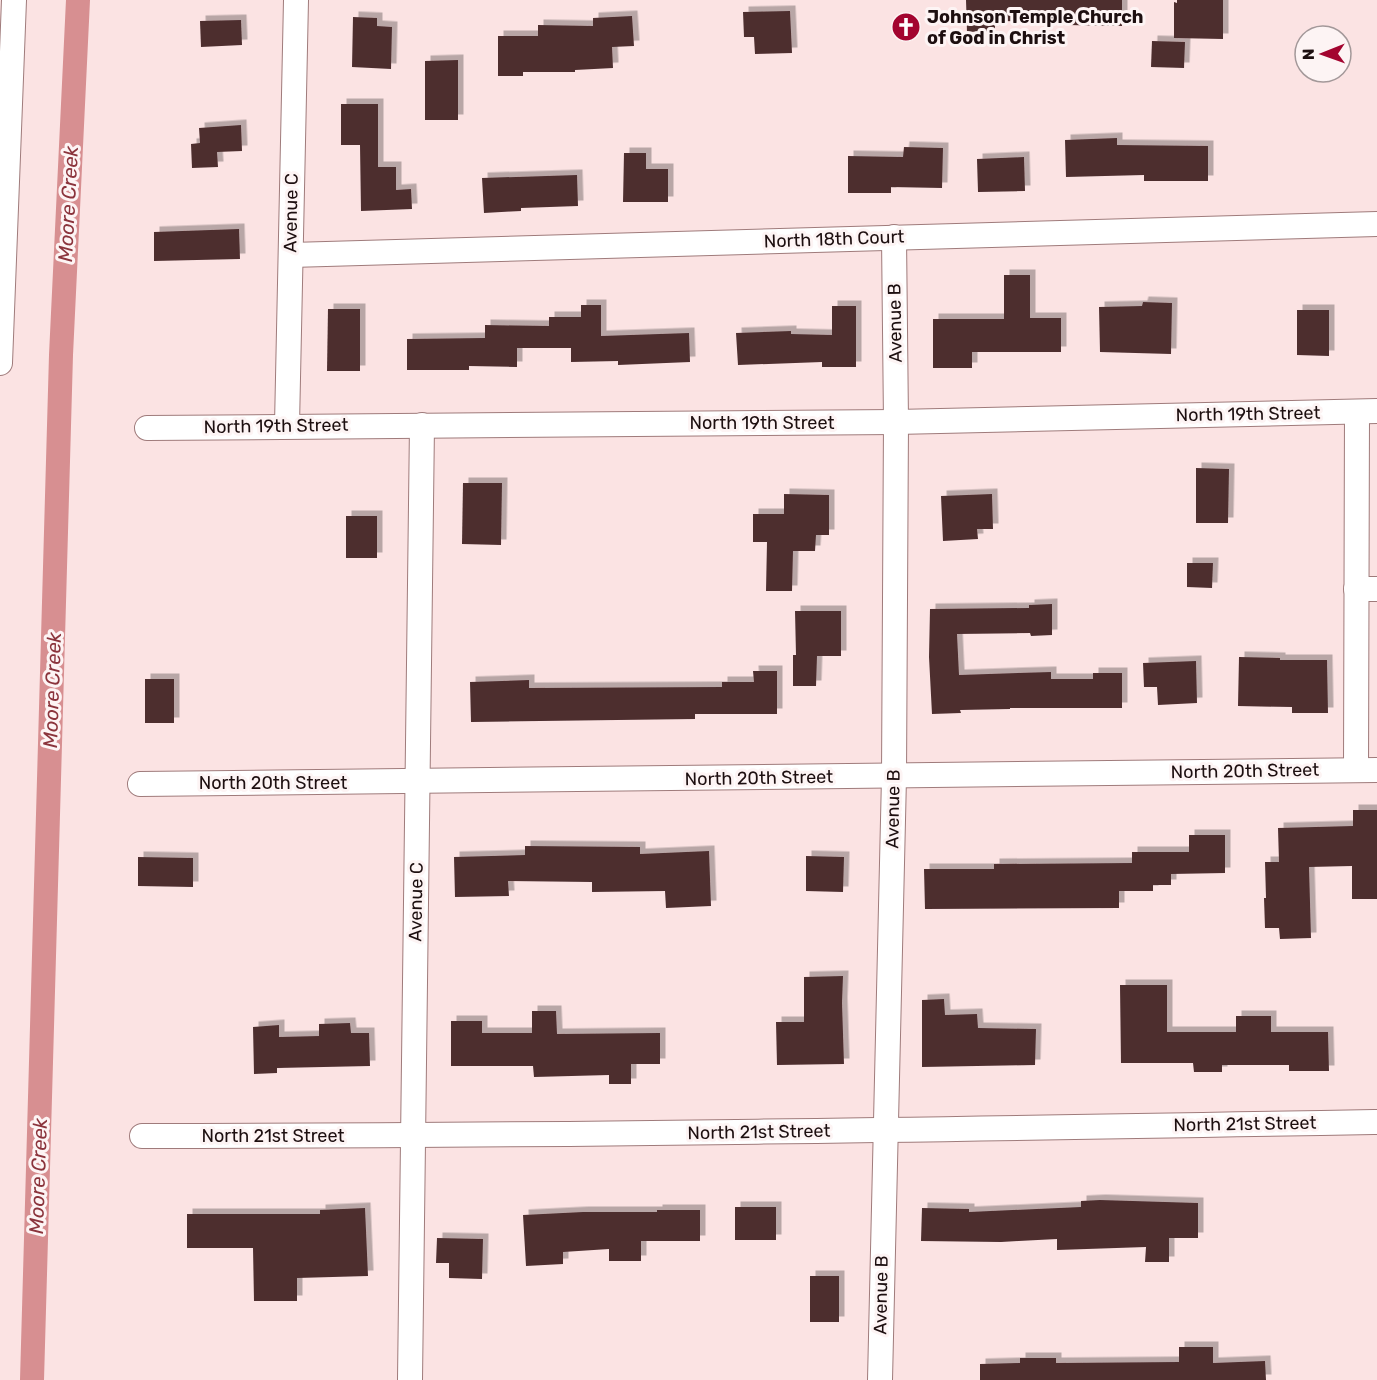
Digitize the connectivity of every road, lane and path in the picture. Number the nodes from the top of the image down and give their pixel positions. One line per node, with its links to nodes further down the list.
1 (14, 0): 6 (street)
2 (296, 0): 5 (street, Avenue C)
3 (1377, 224): 4 (street, North 18th Court)
4 (894, 237): 5 (street, North 18th Court); 8 (street, Avenue B)
5 (291, 255): 9 (street, Avenue C)
6 (0, 363)
7 (1367, 412): 8 (street, North 19th Street); 12 (street)
8 (896, 422): 10 (street, North 19th Street); 14 (street, Avenue B)
9 (287, 425): 10 (street, North 19th Street); 11 (street, North 19th Street)
10 (422, 425): 15 (street, Avenue C)
11 (147, 428)
12 (1366, 589): 13 (street)
13 (1366, 770): 14 (street, North 20th Street)
14 (894, 777): 15 (street, North 20th Street); 18 (street, Avenue B)
15 (417, 782): 16 (street, North 20th Street); 20 (street, Avenue C)
16 (140, 784)
17 (1377, 1122): 18 (street, North 21st Street)
18 (885, 1131): 20 (street, North 21st Street); 22 (street, Avenue B)
19 (142, 1136): 20 (street, North 21st Street)
20 (413, 1136): 21 (street, Avenue C)
21 (410, 1380)
22 (880, 1380)

